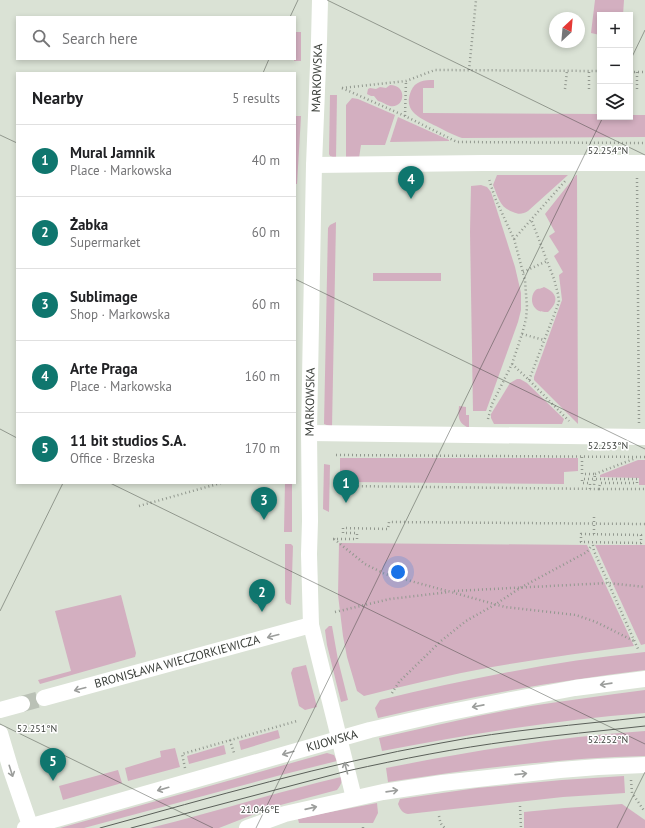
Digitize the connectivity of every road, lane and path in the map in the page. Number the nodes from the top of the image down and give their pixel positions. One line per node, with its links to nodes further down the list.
1 (320, 0): 20 (street, MARKOWSKA)
2 (476, 0): 3 (path)
3 (469, 70): 4 (path); 10 (path)
4 (567, 71): 5 (path); 11 (path)
5 (589, 71): 6 (path); 12 (path)
6 (597, 71)
7 (633, 72): 8 (path)
8 (637, 72): 9 (path); 13 (path)
9 (645, 72)
10 (406, 81): 14 (path); 14 (path)
11 (565, 89)
12 (588, 89)
13 (637, 90)
14 (405, 116): 15 (path)
15 (637, 143): 16 (path); 19 (path)
16 (645, 143)
17 (483, 163): 18 (street); 20 (street); 22 (path)
18 (581, 163): 19 (street); 21 (path)
19 (641, 163): 30 (path)
20 (314, 165): 31 (street, MARKOWSKA)
21 (531, 219): 22 (path); 23 (path)
22 (514, 239): 24 (path)
23 (548, 261): 24 (path); 26 (path)
24 (523, 272): 25 (path)
25 (522, 334): 26 (path); 27 (path)
26 (544, 340): 28 (path)
27 (512, 364): 28 (path); 32 (path)
28 (529, 380): 29 (path)
29 (572, 423)
30 (642, 432): 32 (street)
31 (309, 433): 32 (street); 59 (street, MARKOWSKA)
32 (487, 436)
33 (336, 455): 34 (path)
34 (582, 457): 35 (path); 37 (path)
35 (638, 457): 36 (path); 37 (path)
36 (645, 457)
37 (595, 474): 38 (path)
38 (594, 479): 41 (path); 42 (path); 43 (path)
39 (217, 484): 45 (path)
40 (335, 486): 42 (path)
41 (594, 486)
42 (590, 489): 43 (path)
43 (599, 489): 44 (path)
44 (645, 489)
45 (139, 506)
46 (594, 517): 47 (path)
47 (594, 523): 48 (path); 49 (path); 56 (path)
48 (645, 524)
49 (594, 534): 50 (path); 52 (path)
50 (641, 535): 51 (path); 52 (path)
51 (645, 535)
52 (593, 544): 53 (path); 55 (path)
53 (608, 583): 54 (path); 55 (path); 60 (path)
54 (645, 587)
55 (520, 588): 56 (path); 57 (path)
56 (451, 592): 57 (path); 58 (path)
57 (496, 604): 60 (path); 63 (path)
58 (335, 612)
59 (311, 625): 64 (street, BRONISŁAWA WIECZORKIEWICZA, one-way to 64); 69 (street, MARKOWSKA)
60 (636, 642): 61 (path)
61 (638, 649)
62 (645, 679): 69 (street, KIJOWSKA, one-way to 69)
63 (392, 693)
64 (44, 698)
65 (22, 704): 66 (street)
66 (0, 710)
67 (297, 721): 70 (path)
68 (0, 733): 78 (street, one-way to 78)
69 (339, 738): 74 (street, MARKOWSKA, one-way to 69); 78 (street, KIJOWSKA, one-way to 78)
70 (230, 740): 71 (path); 73 (path)
71 (234, 754)
72 (638, 766): 74 (street, one-way to 72); 76 (path)
73 (185, 768)
74 (354, 798): 79 (street, one-way to 74)
75 (520, 806): 81 (path)
76 (645, 812)
77 (439, 816): 80 (path)
78 (29, 827)
79 (247, 828)
80 (445, 828)
81 (521, 828)

